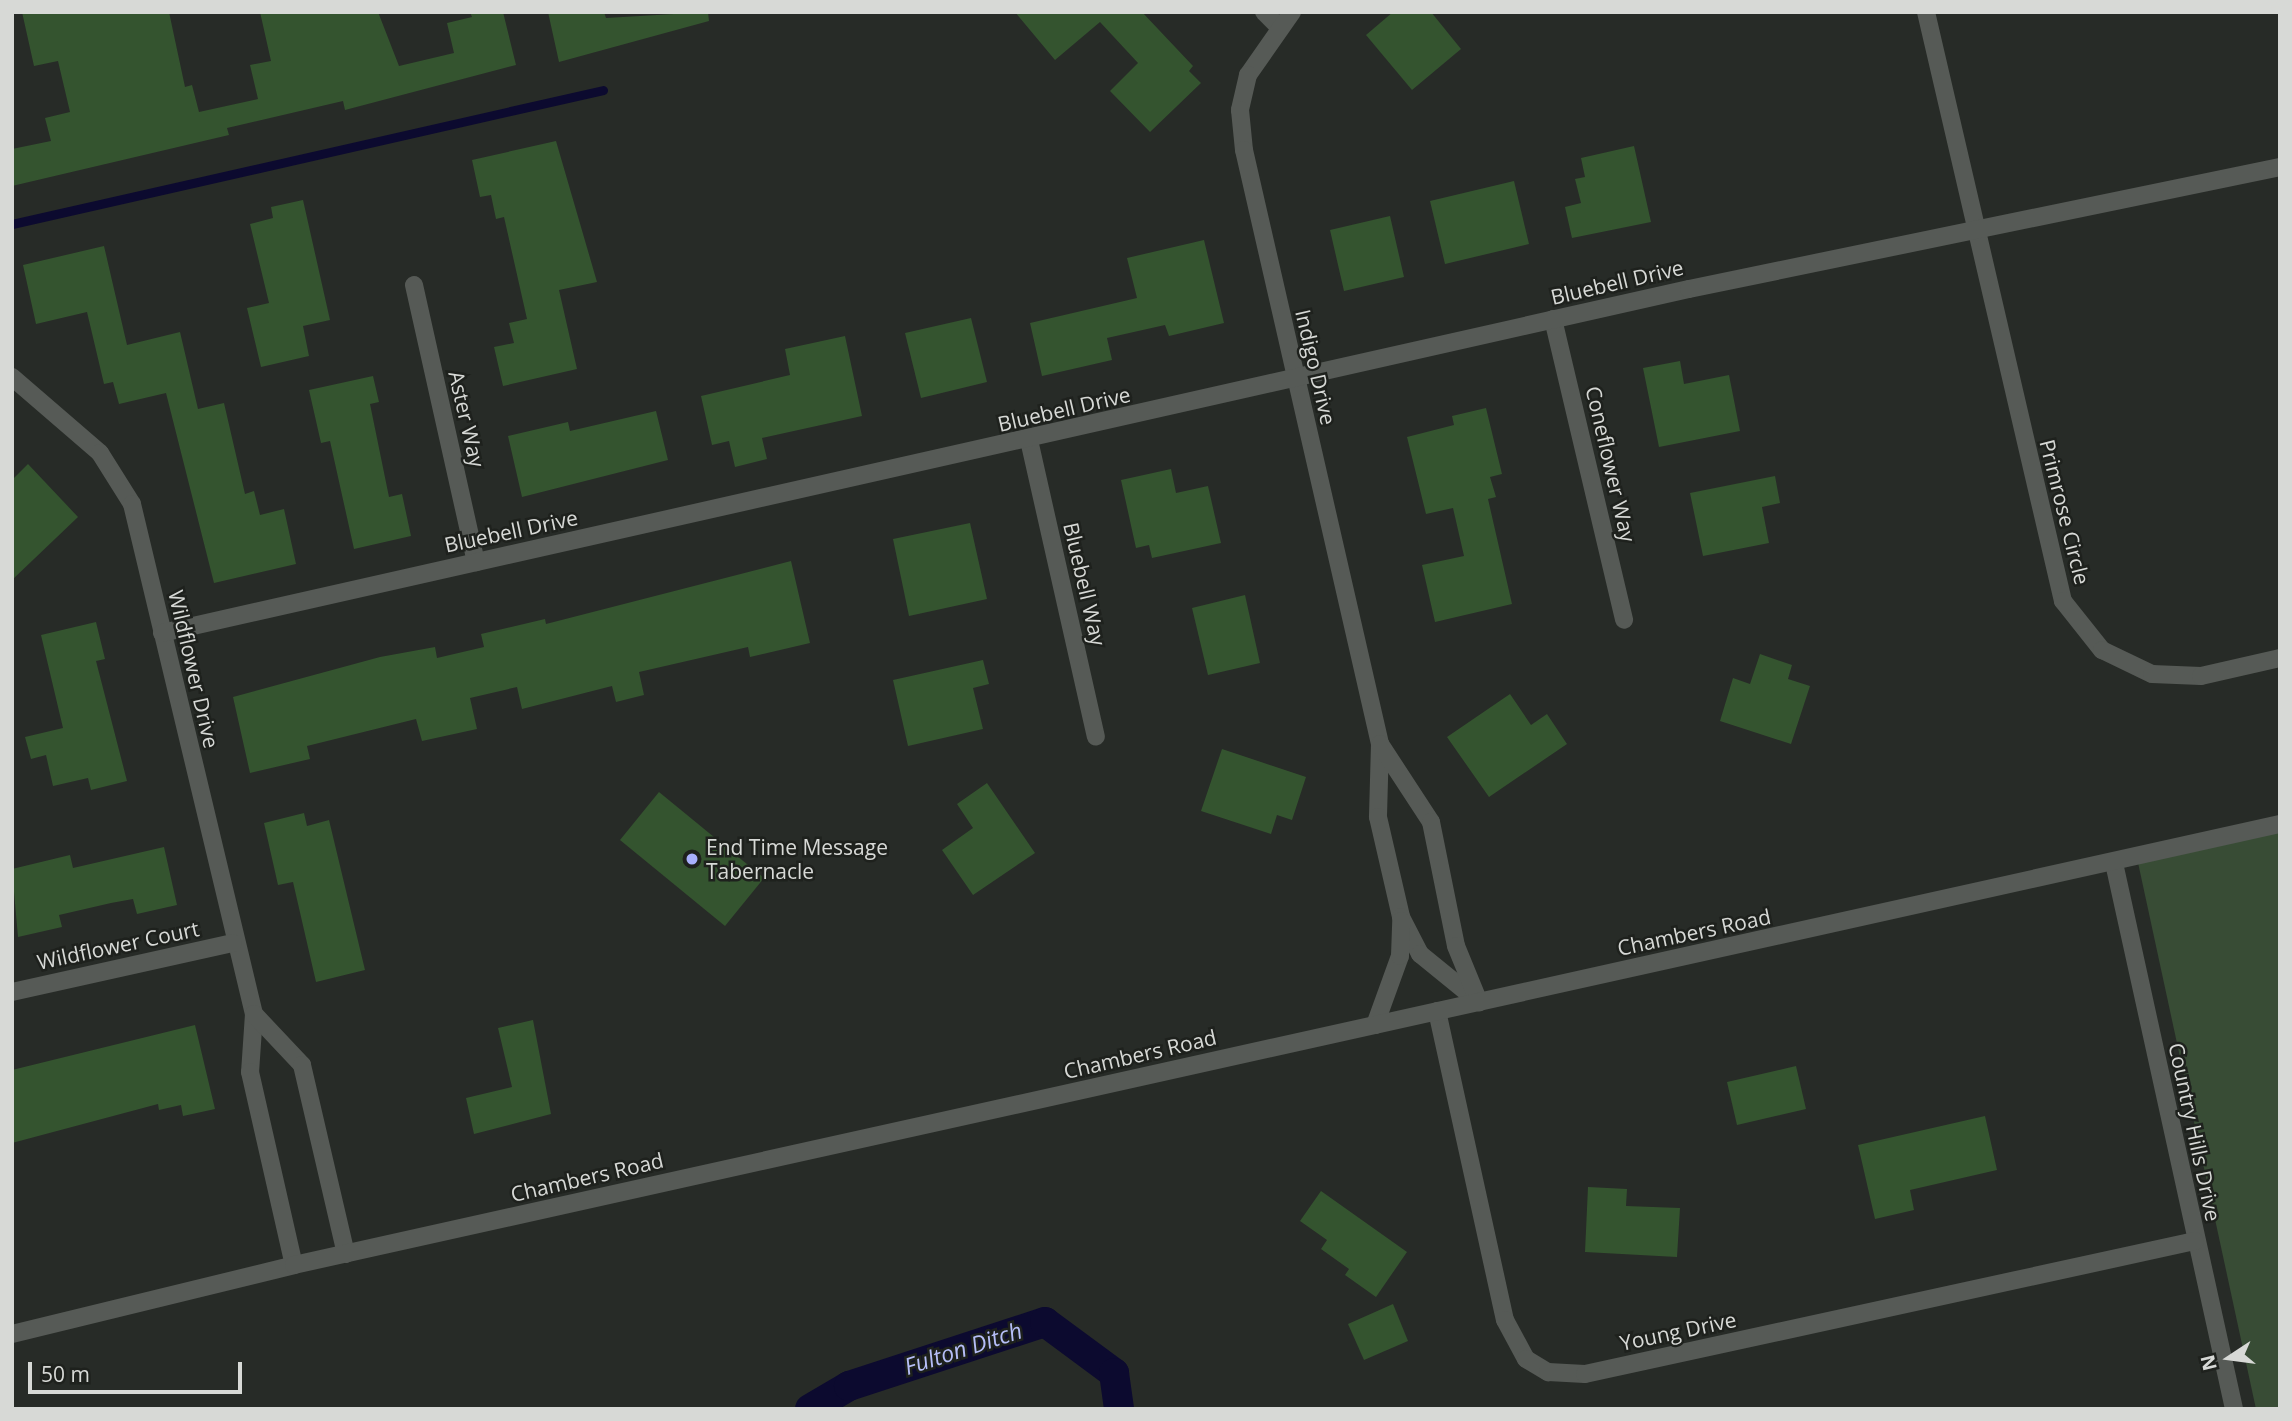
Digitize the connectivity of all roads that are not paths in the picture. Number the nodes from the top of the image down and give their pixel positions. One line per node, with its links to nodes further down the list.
1 (1264, 12): 4 (street)
2 (1293, 12): 4 (street, Indigo Drive)
3 (1926, 12): 6 (street, Primrose Circle)
4 (1278, 26): 10 (street, Indigo Drive)
5 (2280, 167): 6 (street)
6 (1976, 231): 8 (street, Bluebell Drive); 15 (street, Primrose Circle)
7 (414, 285): 12 (street, Aster Way)
8 (1553, 319): 10 (street, Bluebell Drive); 13 (street, Coneflower Way)
9 (12, 377): 14 (street, Wildflower Drive)
10 (1296, 381): 11 (street, Bluebell Drive); 17 (street, Indigo Drive)
11 (1029, 440): 12 (street, Bluebell Drive); 16 (street, Bluebell Way)
12 (476, 562): 14 (street, Bluebell Drive)
13 (1624, 620)
14 (162, 633): 21 (street, Wildflower Drive)
15 (2280, 658)
16 (1096, 737)
17 (1380, 744): 20 (street, Indigo Drive); 23 (street, Indigo Drive)
18 (2280, 824): 19 (street, Chambers Road)
19 (2114, 863): 23 (street, Chambers Road); 27 (street, Country Hills Drive)
20 (1401, 917): 23 (street); 26 (street)
21 (233, 943): 22 (street, Wildflower Court); 25 (street, Wildflower Drive)
22 (12, 992)
23 (1479, 1002): 24 (street, Chambers Road)
24 (1437, 1011): 26 (street, Chambers Road); 27 (street, Young Drive)
25 (254, 1014): 28 (street, Wildflower Drive); 29 (street, Wildflower Drive)
26 (1375, 1025): 28 (street, Chambers Road)
27 (2195, 1241): 31 (street, Country Hills Drive)
28 (346, 1254): 29 (street, Chambers Road)
29 (294, 1265): 30 (street, Chambers Road)
30 (12, 1334)
31 (2234, 1409)

